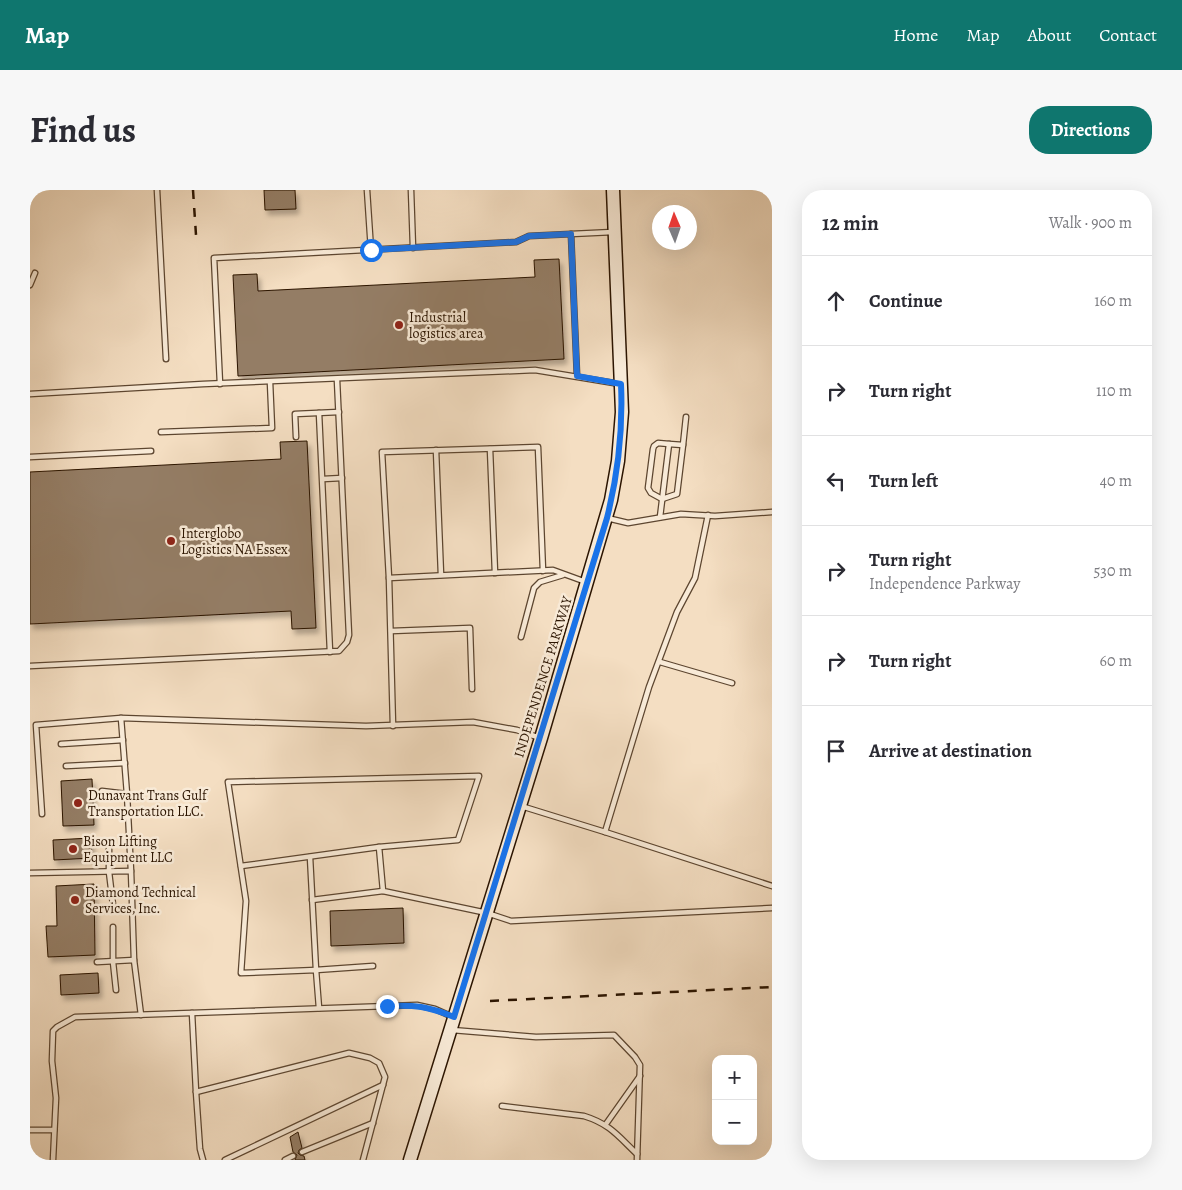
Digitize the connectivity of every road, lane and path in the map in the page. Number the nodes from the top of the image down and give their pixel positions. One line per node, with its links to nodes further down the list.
1 (157, 190): 11 (lane)
2 (367, 190): 8 (lane)
3 (410, 190): 7 (lane)
4 (612, 190): 5 (main road, INDEPENDENCE PARKWAY)
5 (614, 232): 6 (lane); 16 (main road, INDEPENDENCE PARKWAY)
6 (571, 234): 7 (lane); 12 (lane)
7 (413, 248): 8 (lane)
8 (371, 250): 15 (lane)
9 (35, 273): 10 (lane)
10 (30, 285)
11 (166, 359)
12 (577, 376): 13 (lane); 16 (lane)
13 (337, 380): 14 (lane); 18 (lane)
14 (270, 382): 15 (lane); 21 (lane)
15 (220, 384): 17 (lane)
16 (621, 384): 35 (main road, INDEPENDENCE PARKWAY)
17 (30, 394)
18 (339, 412): 19 (lane); 29 (lane)
19 (320, 413): 22 (lane); 30 (lane)
20 (686, 416): 24 (lane)
21 (162, 432)
22 (296, 437)
23 (669, 444): 24 (lane); 31 (lane); 31 (lane)
24 (683, 445): 31 (lane)
25 (490, 448): 26 (lane); 36 (lane); 37 (lane)
26 (436, 450): 39 (lane); 40 (lane)
27 (151, 451): 28 (lane)
28 (30, 457)
29 (342, 478): 30 (lane); 44 (lane)
30 (322, 479): 44 (lane)
31 (662, 499): 34 (lane)
32 (772, 512): 33 (lane)
33 (708, 515): 34 (lane); 45 (lane)
34 (660, 517): 35 (lane)
35 (607, 518): 41 (main road, INDEPENDENCE PARKWAY)
36 (543, 571): 37 (lane); 38 (lane)
37 (495, 573): 39 (lane)
38 (564, 574): 41 (lane); 43 (lane)
39 (441, 575): 40 (lane)
40 (389, 578): 42 (lane)
41 (588, 582): 53 (main road, INDEPENDENCE PARKWAY)
42 (391, 631): 48 (lane); 50 (lane)
43 (521, 637)
44 (330, 652): 46 (lane)
45 (660, 662): 47 (lane); 62 (lane)
46 (30, 666)
47 (732, 683)
48 (472, 689)
49 (121, 718): 50 (lane); 51 (lane); 54 (lane)
50 (393, 726): 53 (lane)
51 (36, 733): 52 (lane); 61 (lane)
52 (30, 734)
53 (541, 738): 60 (main road, INDEPENDENCE PARKWAY)
54 (123, 740): 55 (lane); 56 (lane)
55 (60, 744)
56 (124, 763): 57 (lane); 59 (lane)
57 (66, 766)
58 (102, 791): 59 (lane)
59 (127, 794): 67 (lane)
60 (520, 806): 62 (lane); 75 (main road, INDEPENDENCE PARKWAY)
61 (42, 814)
62 (605, 832): 70 (lane)
63 (109, 844): 68 (lane)
64 (379, 847): 65 (lane); 66 (lane); 71 (lane)
65 (310, 857): 66 (lane); 72 (lane)
66 (241, 866): 81 (lane)
67 (131, 871): 68 (lane); 77 (lane)
68 (109, 872): 69 (lane); 73 (lane)
69 (30, 873)
70 (772, 886)
71 (383, 891): 72 (lane); 75 (lane)
72 (312, 900): 81 (lane)
73 (113, 905)
74 (772, 908): 75 (lane)
75 (487, 913): 86 (main road, INDEPENDENCE PARKWAY)
76 (113, 927): 79 (lane)
77 (134, 960): 79 (lane); 85 (lane)
78 (97, 962): 79 (lane)
79 (113, 962): 82 (lane)
80 (373, 966): 81 (lane)
81 (316, 970): 83 (lane)
82 (116, 990)
83 (319, 1008): 84 (lane); 86 (lane)
84 (192, 1013): 85 (lane); 89 (lane)
85 (141, 1015): 94 (lane)
86 (453, 1024): 87 (lane); 103 (main road, INDEPENDENCE PARKWAY)
87 (640, 1076): 92 (lane); 96 (lane)
88 (383, 1085): 89 (lane); 91 (lane); 100 (lane)
89 (196, 1092): 99 (lane)
90 (502, 1106): 92 (lane)
91 (373, 1123): 95 (lane); 102 (lane)
92 (606, 1124): 96 (lane)
93 (30, 1130): 94 (lane)
94 (54, 1130): 98 (lane)
95 (302, 1152)
96 (638, 1154): 104 (lane)
97 (293, 1156): 101 (lane)
98 (54, 1160)
99 (203, 1160)
100 (225, 1160)
101 (284, 1160)
102 (363, 1160)
103 (410, 1160)
104 (637, 1160)

